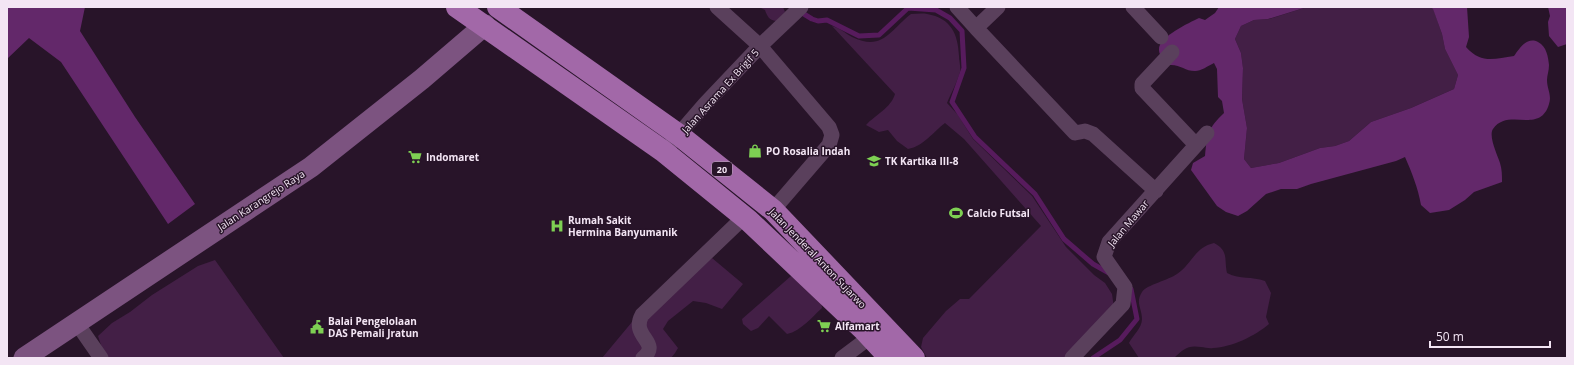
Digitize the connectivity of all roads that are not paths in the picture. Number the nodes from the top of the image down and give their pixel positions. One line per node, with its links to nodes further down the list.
1 (457, 7): 8 (highway, 20)
2 (717, 7): 11 (street, Jalan Asrama Ex Brigif 5)
3 (957, 7): 9 (street)
4 (998, 7): 9 (street)
5 (1133, 7): 10 (street)
6 (503, 8): 14 (highway, Jalan Jenderal Anton Sujarwo / 20)
7 (796, 11): 11 (street, Jalan Asrama Ex Brigif 5)
8 (488, 28): 16 (highway, Jalan Jenderal Anton Sujarwo / 20); 20 (main road, Jalan Karangrejo Raya)
9 (976, 28): 17 (street)
10 (1162, 37)
11 (760, 46): 14 (street, Jalan Asrama Ex Brigif 5); 18 (street, Jalan Asrama Ex Brigif 5)
12 (1172, 52): 15 (street)
13 (1207, 132): 15 (street, Jalan Mawar)
14 (679, 135): 16 (street); 18 (highway, Jalan Jenderal Anton Sujarwo / 20)
15 (1196, 145): 17 (street, Jalan Mawar)
16 (663, 151): 19 (highway, Jalan Jenderal Anton Sujarwo / 20)
17 (1156, 191): 28 (street, Jalan Mawar)
18 (773, 210): 27 (highway, Jalan Jenderal Anton Sujarwo / 20)
19 (744, 217): 21 (highway, Jalan Jenderal Anton Sujarwo / 20); 24 (street)
20 (76, 322): 22 (main road, Jalan Karangrejo Raya); 23 (street)
21 (870, 337): 25 (street); 26 (highway, Jalan Jenderal Anton Sujarwo / 20)
22 (24, 358)
23 (101, 358)
24 (643, 358)
25 (842, 358)
26 (890, 358)
27 (914, 358)
28 (1072, 358)

